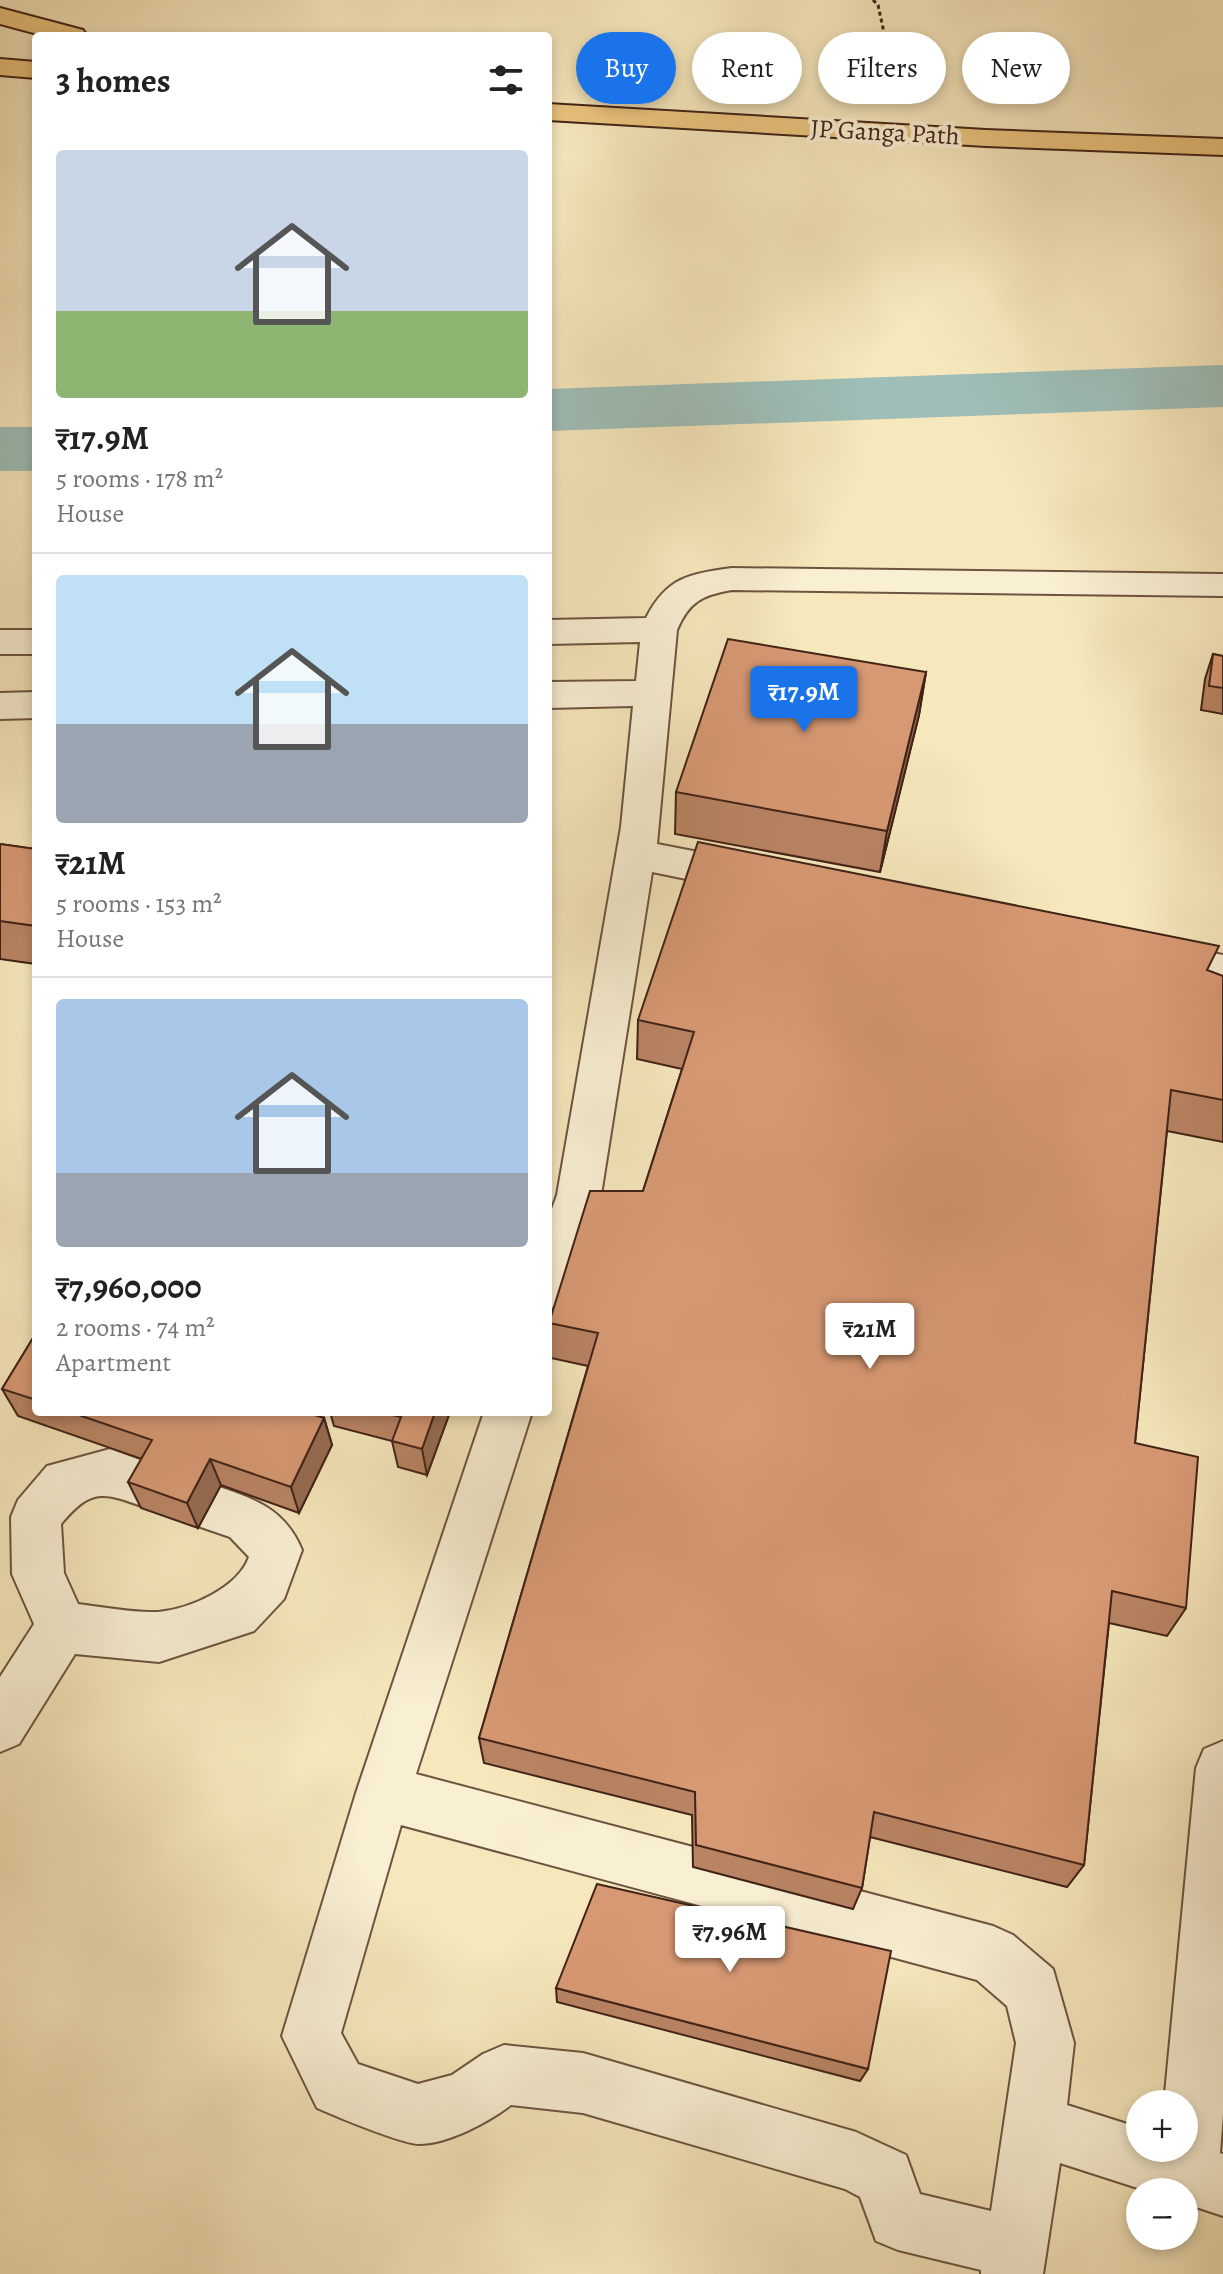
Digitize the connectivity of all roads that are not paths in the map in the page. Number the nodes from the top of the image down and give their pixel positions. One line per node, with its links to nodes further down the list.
1 (0, 16): 2 (highway)
2 (59, 32)
3 (0, 40): 4 (highway)
4 (32, 43)
5 (0, 67): 6 (highway)
6 (32, 70)
7 (32, 80): 8 (highway)
8 (0, 82)
9 (552, 89): 10 (highway, JP Ganga Path)
10 (818, 102)
11 (552, 112): 12 (highway, JP Ganga Path)
12 (1223, 147)
13 (1223, 585): 14 (lane)
14 (659, 630): 15 (lane); 18 (lane)
15 (552, 632)
16 (0, 642): 17 (lane)
17 (32, 642)
18 (653, 693): 19 (lane); 22 (lane)
19 (552, 695)
20 (32, 705): 21 (lane)
21 (0, 706)
22 (635, 854): 23 (lane); 26 (lane)
23 (790, 885)
24 (1115, 950): 25 (lane)
25 (1223, 971)
26 (552, 1277)
27 (507, 1416): 33 (lane)
28 (144, 1484): 30 (lane)
29 (216, 1509): 30 (lane)
30 (62, 1628): 31 (lane)
31 (0, 1725)
32 (1223, 1768): 35 (lane)
33 (383, 1793): 34 (lane); 36 (lane)
34 (1035, 2125): 35 (lane); 36 (lane)
35 (1206, 2178)
36 (1014, 2261)

